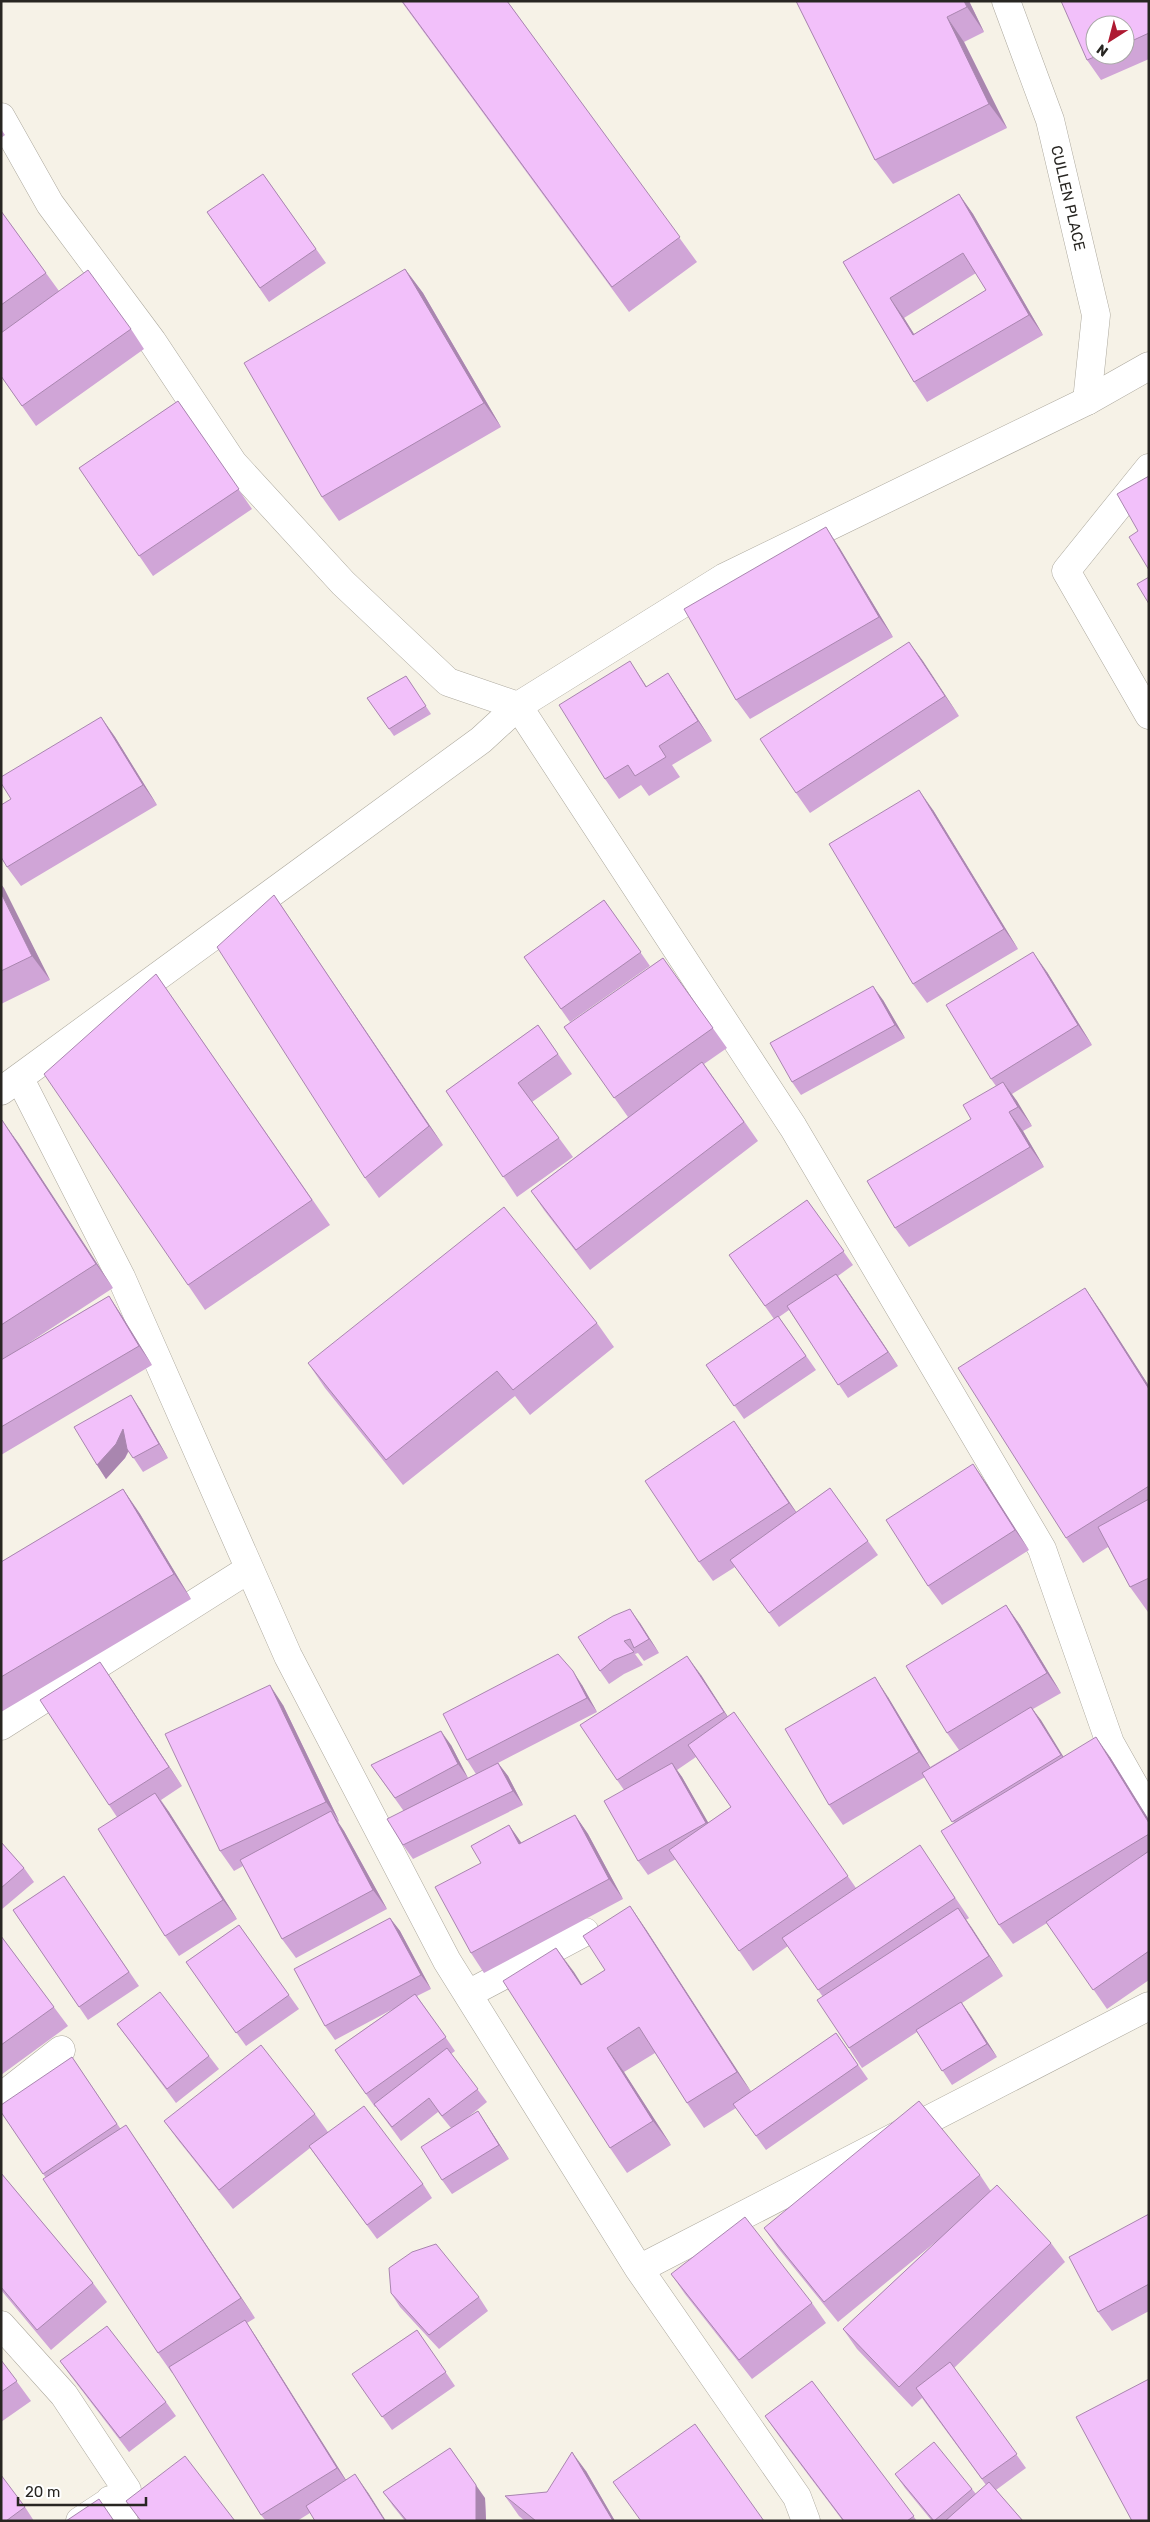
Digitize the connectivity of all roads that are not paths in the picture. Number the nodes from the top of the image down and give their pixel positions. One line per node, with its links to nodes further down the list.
1 (1006, 1): 4 (street, CULLEN PLACE)
2 (1, 117): 6 (street)
3 (1149, 366): 4 (street)
4 (1087, 401): 6 (street)
5 (1149, 468): 7 (street)
6 (518, 706): 8 (street); 11 (street)
7 (1149, 715)
8 (11, 1085): 9 (street)
9 (249, 1569): 10 (street); 13 (street)
10 (1, 1726)
11 (1149, 1812)
12 (585, 1932): 13 (street)
13 (468, 1994): 17 (street)
14 (1149, 2006): 17 (street)
15 (61, 2050): 16 (street)
16 (1, 2097)
17 (639, 2268): 21 (street)
18 (1, 2325): 19 (street)
19 (117, 2511): 20 (street)
20 (80, 2521)
21 (806, 2521)

